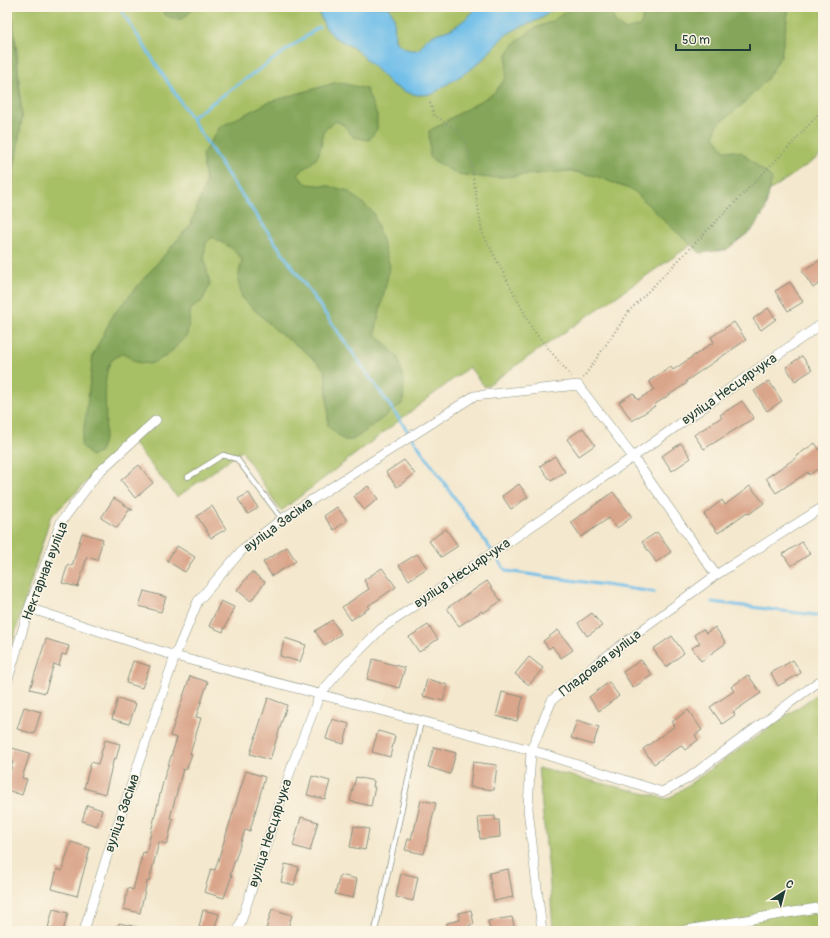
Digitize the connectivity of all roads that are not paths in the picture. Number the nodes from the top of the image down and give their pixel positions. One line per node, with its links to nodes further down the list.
1 (823, 323): 3 (street, вуліца Несцярчука)
2 (156, 420): 8 (street, Нектарная вуліца)
3 (633, 457): 6 (street, вуліца Засіма); 7 (street); 12 (street, вуліца Несцярчука)
4 (188, 478): 6 (lane)
5 (823, 507): 7 (street, Пладовая вуліца)
6 (282, 519): 9 (street, вуліца Засіма)
7 (716, 576): 14 (street, Пладовая вуліца)
8 (29, 608): 9 (street); 11 (street, Нектарная вуліца)
9 (175, 656): 12 (street); 16 (street, вуліца Засіма)
10 (823, 682): 14 (street)
11 (7, 683)
12 (320, 694): 13 (street); 17 (street, вуліца Несцярчука)
13 (421, 721): 14 (street); 18 (lane)
14 (531, 750): 19 (street, Пладовая вуліца)
15 (823, 907): 20 (street)
16 (84, 931)
17 (238, 931)
18 (375, 931)
19 (542, 931)
20 (681, 931)

